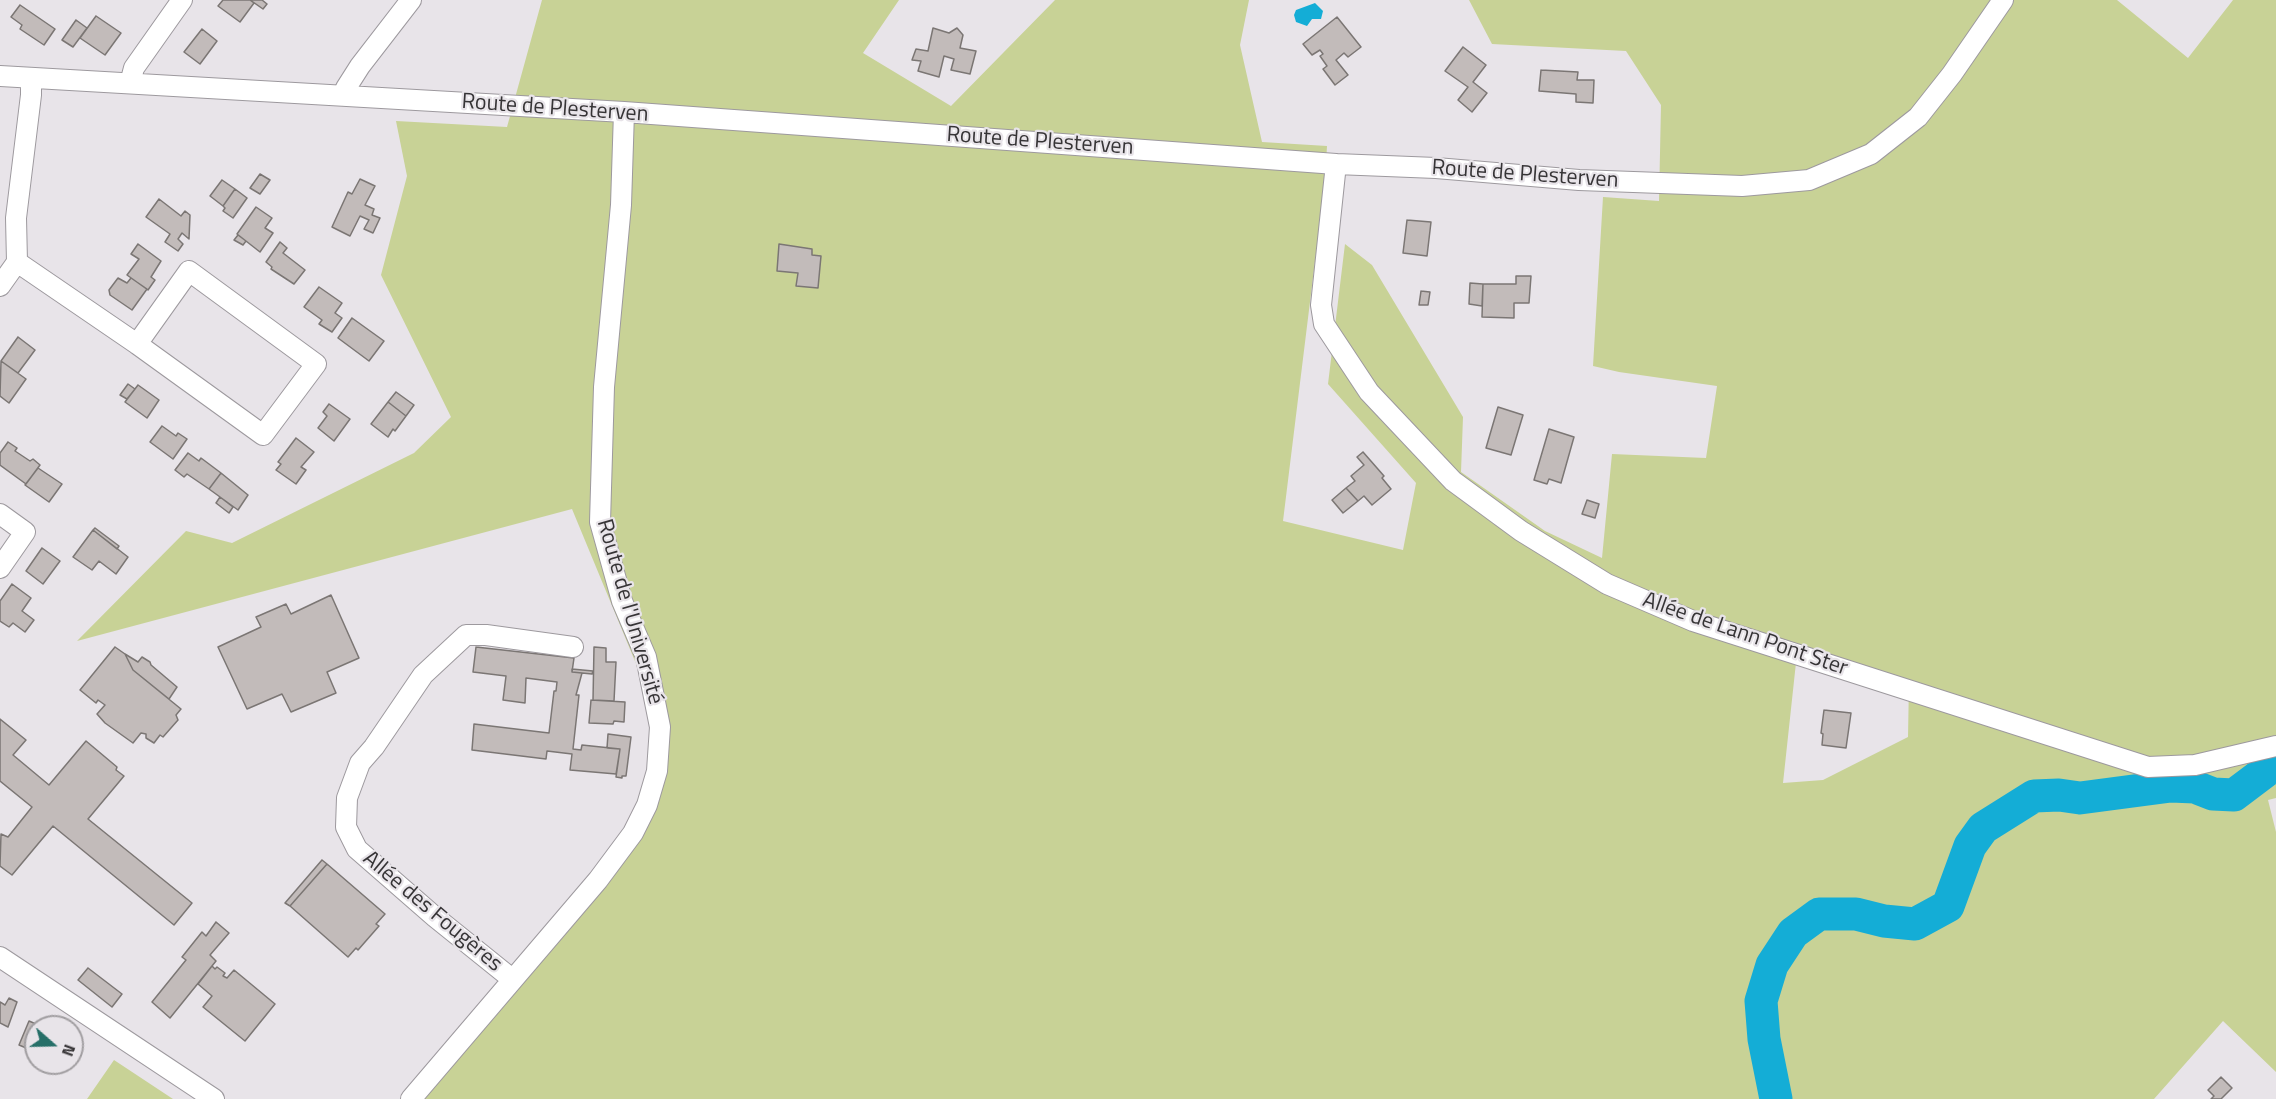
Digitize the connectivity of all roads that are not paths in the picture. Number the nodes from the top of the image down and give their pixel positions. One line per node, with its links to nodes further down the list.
1 (182, 0): 6 (street)
2 (411, 0): 7 (street)
3 (2003, 0): 9 (street, Route de Plesterven)
4 (0, 76): 5 (street, Route de Plesterven)
5 (31, 78): 6 (street, Route de Plesterven); 10 (street)
6 (130, 83): 7 (street, Route de Plesterven)
7 (345, 96): 8 (street, Route de Plesterven)
8 (624, 112): 9 (street, Route de Plesterven); 18 (street, Route de l'Université)
9 (1336, 164): 16 (street, Allée de Lann Pont Ster)
10 (17, 262): 11 (street); 12 (street)
11 (0, 286)
12 (137, 344): 12 (street)
13 (0, 514): 14 (street)
14 (0, 568)
15 (573, 647): 18 (street, Allée des Fougères)
16 (2276, 746)
17 (0, 957): 19 (street)
18 (512, 979): 20 (street, Route de l'Université)
19 (214, 1099)
20 (411, 1099)

